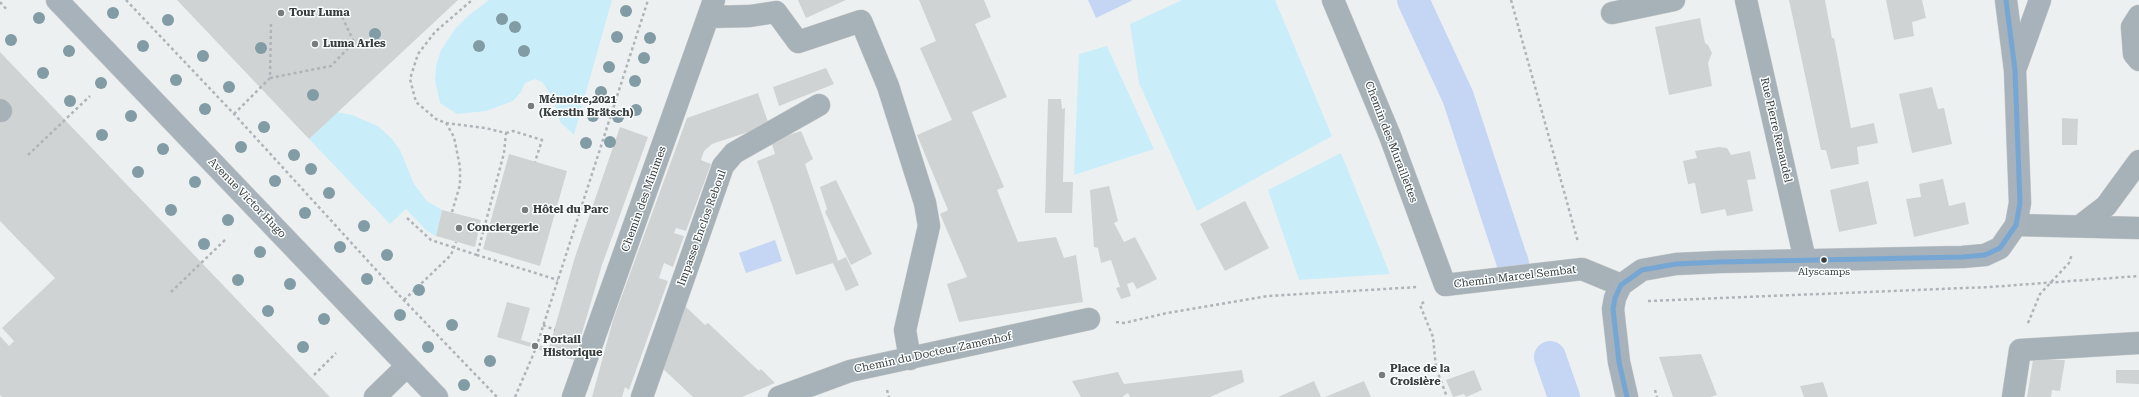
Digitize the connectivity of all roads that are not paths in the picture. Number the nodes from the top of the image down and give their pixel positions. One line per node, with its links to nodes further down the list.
1 (57, 0): 23 (main road, Avenue Victor Hugo)
2 (1334, 0): 18 (street, Chemin des Muraillettes)
3 (1674, 0): 8 (street)
4 (1746, 0): 17 (street, Rue Pierre Renaudel)
5 (2006, 0): 11 (main road)
6 (2040, 0): 11 (main road)
7 (711, 9): 22 (street); 26 (street, Chemin des Minimes)
8 (1612, 13)
9 (2139, 16): 10 (street)
10 (2139, 60)
11 (2015, 70): 14 (main road)
12 (819, 104): 27 (street, Impasse Enclos Reboul)
13 (2139, 161): 15 (street)
14 (2016, 225): 15 (street); 17 (main road)
15 (2080, 226): 16 (street)
16 (2139, 228)
17 (1805, 260): 19 (main road)
18 (1445, 285): 19 (street, Chemin Marcel Sembat)
19 (1621, 285): 29 (main road)
20 (1089, 319): 22 (street, Chemin du Docteur Zamenhof)
21 (2139, 343): 30 (street)
22 (910, 359): 28 (street, Chemin du Docteur Zamenhof)
23 (407, 366): 24 (street); 25 (main road, Avenue Victor Hugo)
24 (375, 397)
25 (437, 397)
26 (573, 397)
27 (642, 397)
28 (779, 397)
29 (1627, 397)
30 (2014, 397)

